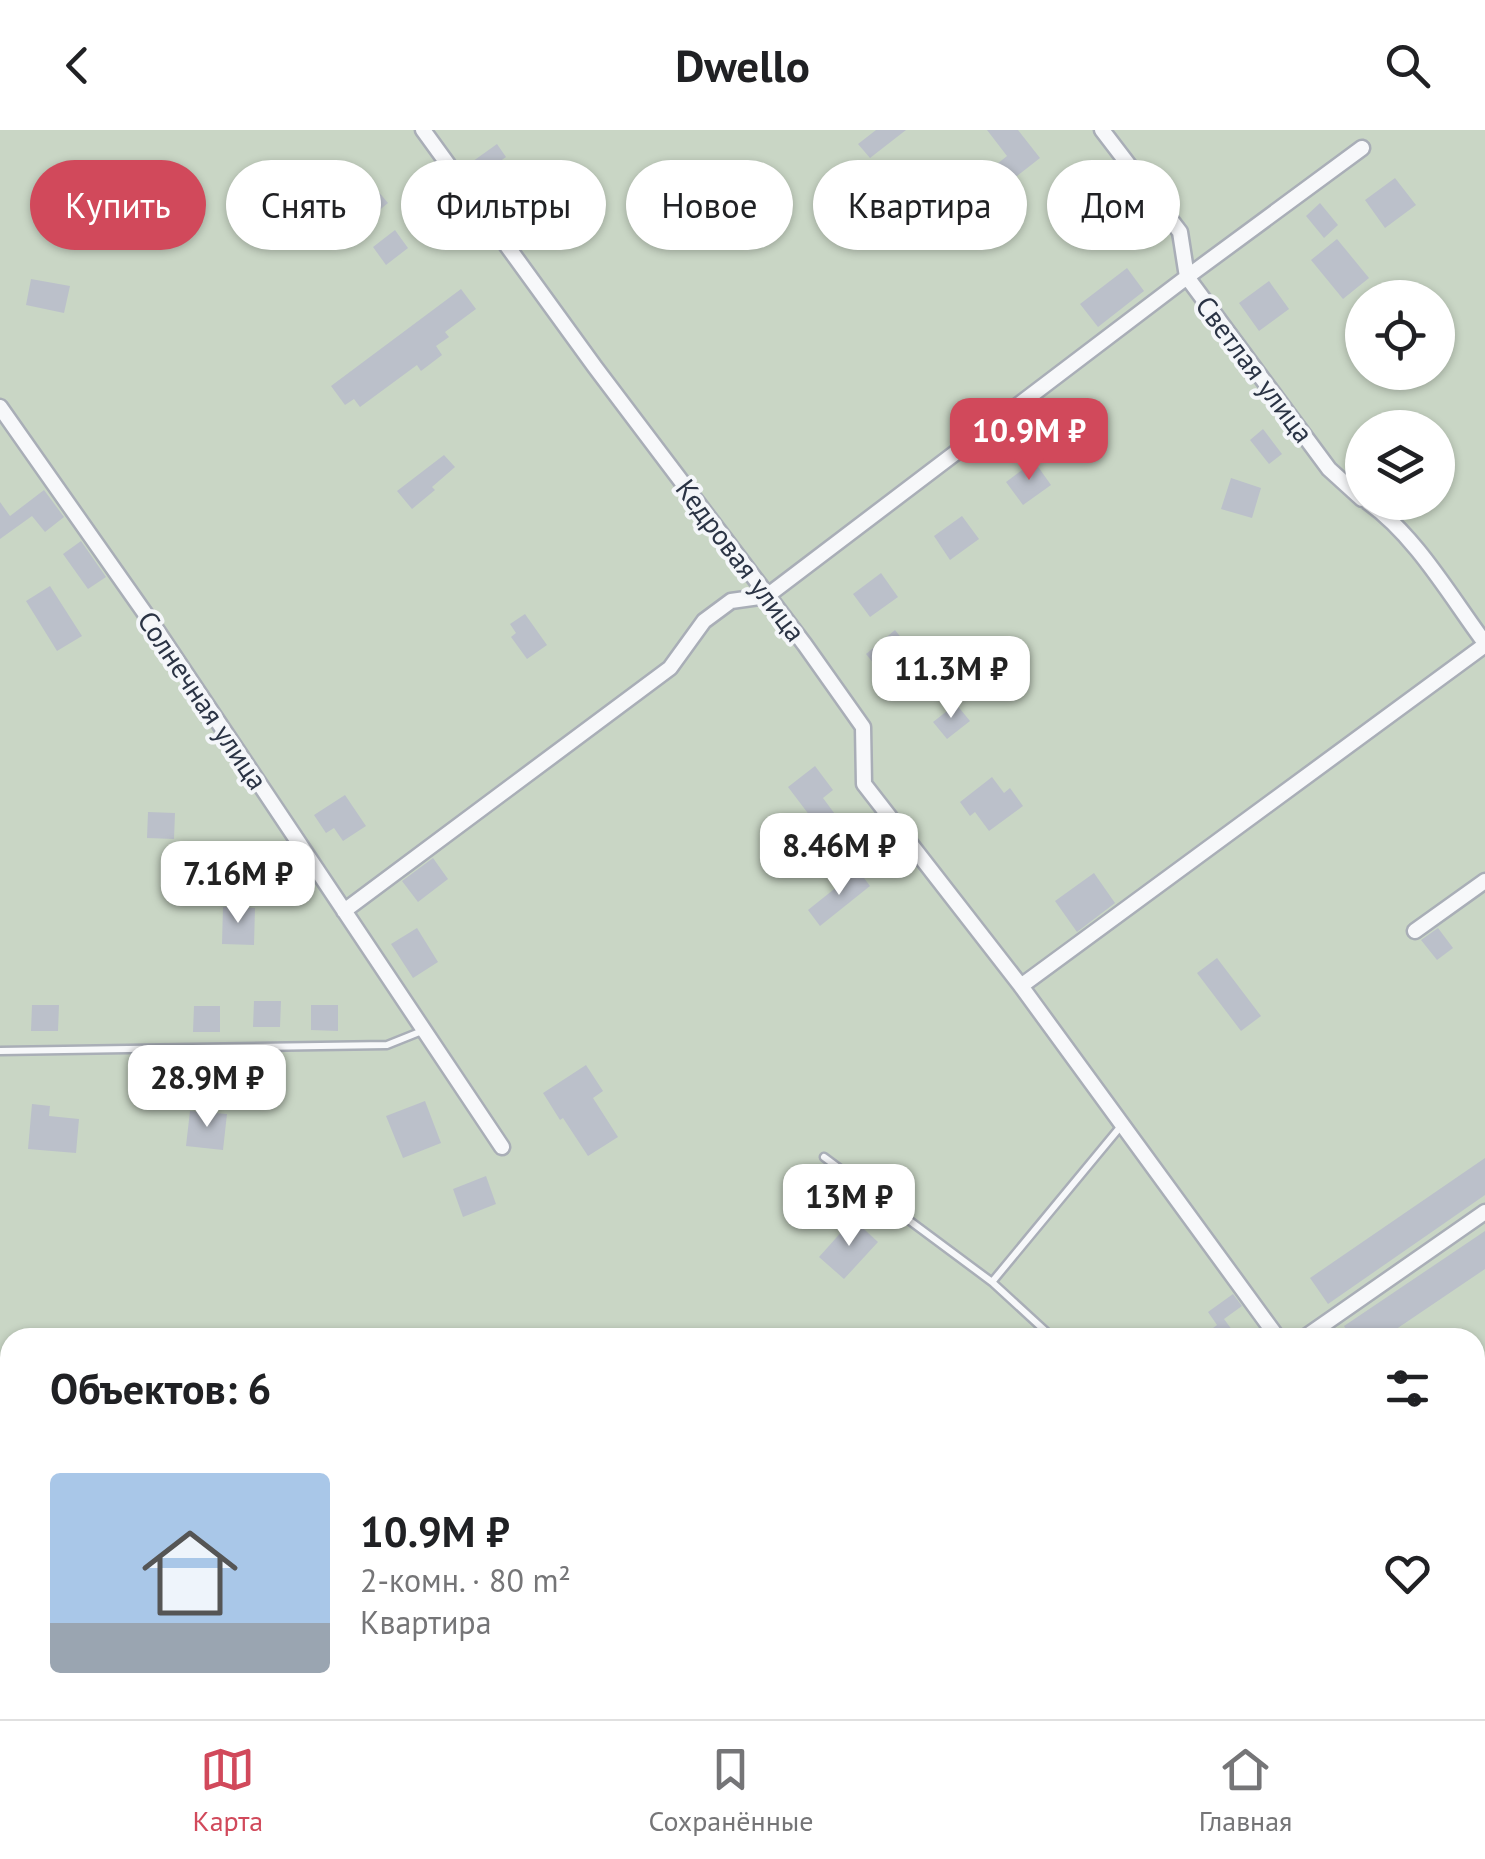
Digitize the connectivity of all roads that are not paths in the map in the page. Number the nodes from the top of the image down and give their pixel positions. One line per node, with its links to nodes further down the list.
1 (423, 130): 8 (street, Кедровая улица)
2 (1102, 130): 4 (street, Светлая улица)
3 (1362, 148): 4 (street)
4 (1187, 277): 6 (street, Светлая улица); 8 (street)
5 (0, 406): 11 (street, Солнечная улица)
6 (1345, 483)
7 (1391, 520): 9 (street, Светлая улица)
8 (768, 596): 11 (street); 13 (street, Кедровая улица)
9 (1485, 644): 13 (street)
10 (1485, 880): 12 (street)
11 (344, 911): 14 (street, Солнечная улица)
12 (1415, 932)
13 (1021, 986): 16 (street, Кедровая улица)
14 (424, 1031): 15 (lane); 17 (street, Солнечная улица)
15 (0, 1050)
16 (1122, 1125): 20 (lane); 22 (street, Кедровая улица)
17 (502, 1148)
18 (824, 1157): 20 (lane)
19 (1485, 1212): 23 (street)
20 (992, 1282): 21 (lane)
21 (1043, 1328)
22 (1271, 1328)
23 (1318, 1328)

